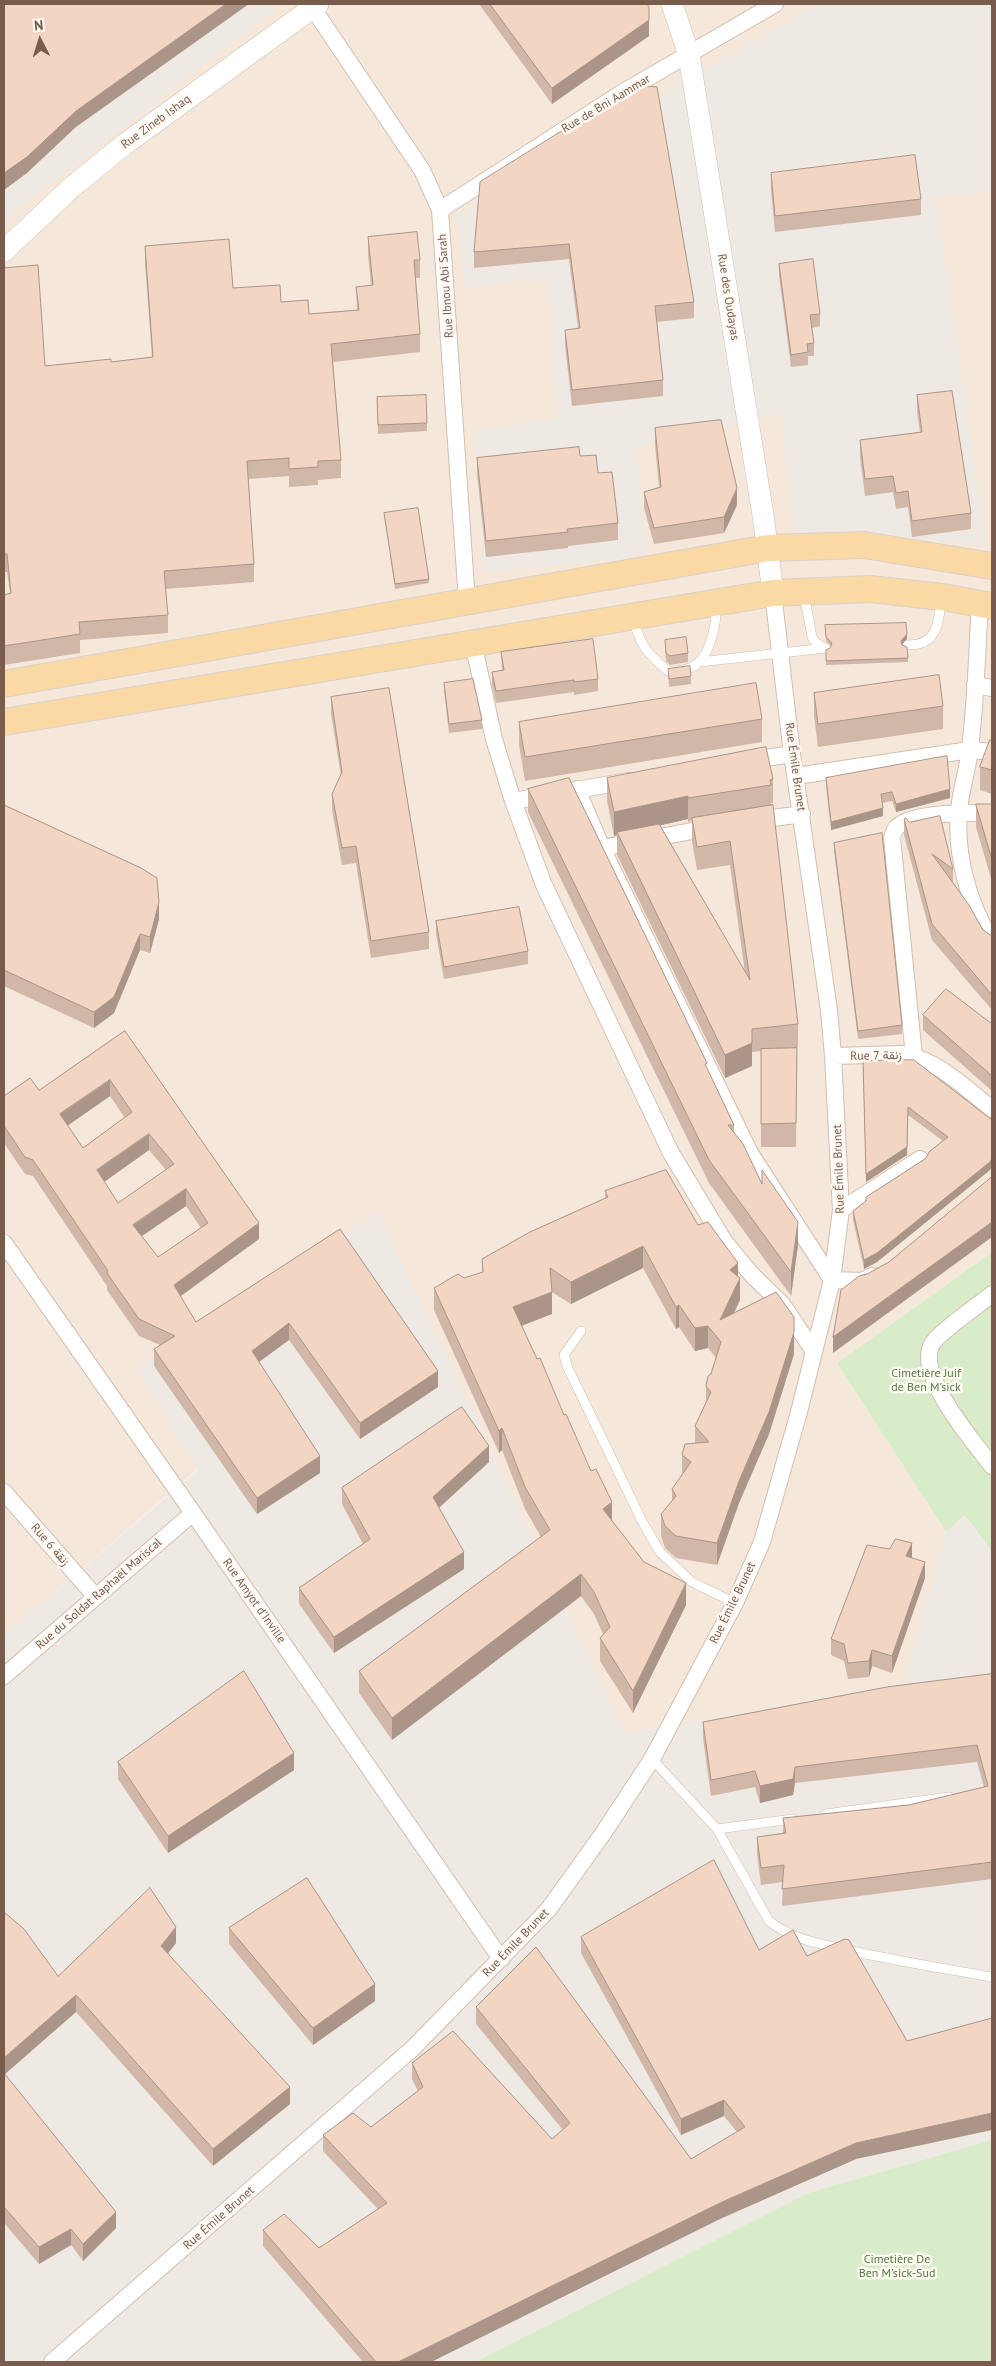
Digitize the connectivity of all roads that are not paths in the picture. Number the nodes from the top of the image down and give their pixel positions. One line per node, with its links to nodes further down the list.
1 (672, 4): 4 (street, Rue des Oudayas)
2 (775, 4): 4 (street, Rue de Bni Aammar)
3 (314, 5): 5 (street, Rue Ibnou Abi Sarah); 6 (street, Rue Zineb Ishaq)
4 (689, 55): 5 (street, Rue de Bni Aammar); 7 (street, Rue des Oudayas)
5 (440, 210): 13 (street, Rue Ibnou Abi Sarah)
6 (4, 251)
7 (768, 548): 8 (main road); 10 (street, Rue des Oudayas); 13 (main road)
8 (992, 566)
9 (803, 590): 10 (main road); 11 (main road); 18 (lane)
10 (773, 593): 12 (main road); 18 (street, Rue Émile Brunet)
11 (942, 597): 14 (main road); 17 (lane)
12 (716, 601): 15 (main road); 19 (lane)
13 (467, 602): 20 (main road)
14 (986, 605): 21 (street)
15 (634, 617): 16 (main road); 19 (lane)
16 (473, 642): 23 (main road); 31 (street)
17 (907, 645)
18 (780, 652): 19 (lane); 26 (street, Rue Émile Brunet)
19 (699, 662)
20 (4, 684)
21 (975, 685): 22 (street); 24 (street)
22 (992, 688)
23 (4, 722)
24 (970, 750): 25 (street); 28 (street); 32 (street)
25 (992, 752)
26 (792, 754): 27 (street); 28 (street, Rue Émile Brunet)
27 (733, 764)
28 (796, 776): 33 (street, Rue Émile Brunet)
29 (646, 778): 30 (street)
30 (577, 789): 31 (street); 35 (street)
31 (512, 801): 47 (street)
32 (959, 813): 34 (street); 36 (street); 38 (street)
33 (802, 814): 35 (street); 37 (street, Rue Émile Brunet)
34 (992, 814)
35 (602, 848): 44 (street)
36 (992, 940)
37 (833, 1056): 38 (street, Rue 7 زنقة); 41 (street, Rue Émile Brunet)
38 (914, 1056): 39 (street, Rue 7 زنقة)
39 (992, 1109)
40 (920, 1159): 41 (street)
41 (841, 1210): 44 (street, Rue Émile Brunet)
42 (4, 1243): 50 (street, Rue Amyot d'Inville)
43 (883, 1270): 44 (street)
44 (832, 1280): 47 (street, Rue Émile Brunet)
45 (992, 1294): 48 (street)
46 (581, 1331): 52 (lane)
47 (813, 1350): 52 (street, Rue Émile Brunet)
48 (992, 1466)
49 (4, 1492): 51 (street, Rue 6 زنقة)
50 (193, 1513): 51 (street, Rue du Soldat Raphaël Mariscal); 57 (street, Rue Amyot d'Inville)
51 (96, 1597): 53 (street, Rue du Soldat Raphaël Mariscal)
52 (735, 1603): 54 (street, Rue Émile Brunet)
53 (4, 1676)
54 (652, 1759): 56 (lane); 57 (street, Rue Émile Brunet)
55 (949, 1796): 56 (lane)
56 (717, 1829): 58 (lane)
57 (501, 1959): 59 (street, Rue Émile Brunet)
58 (992, 1977)
59 (52, 2362)

